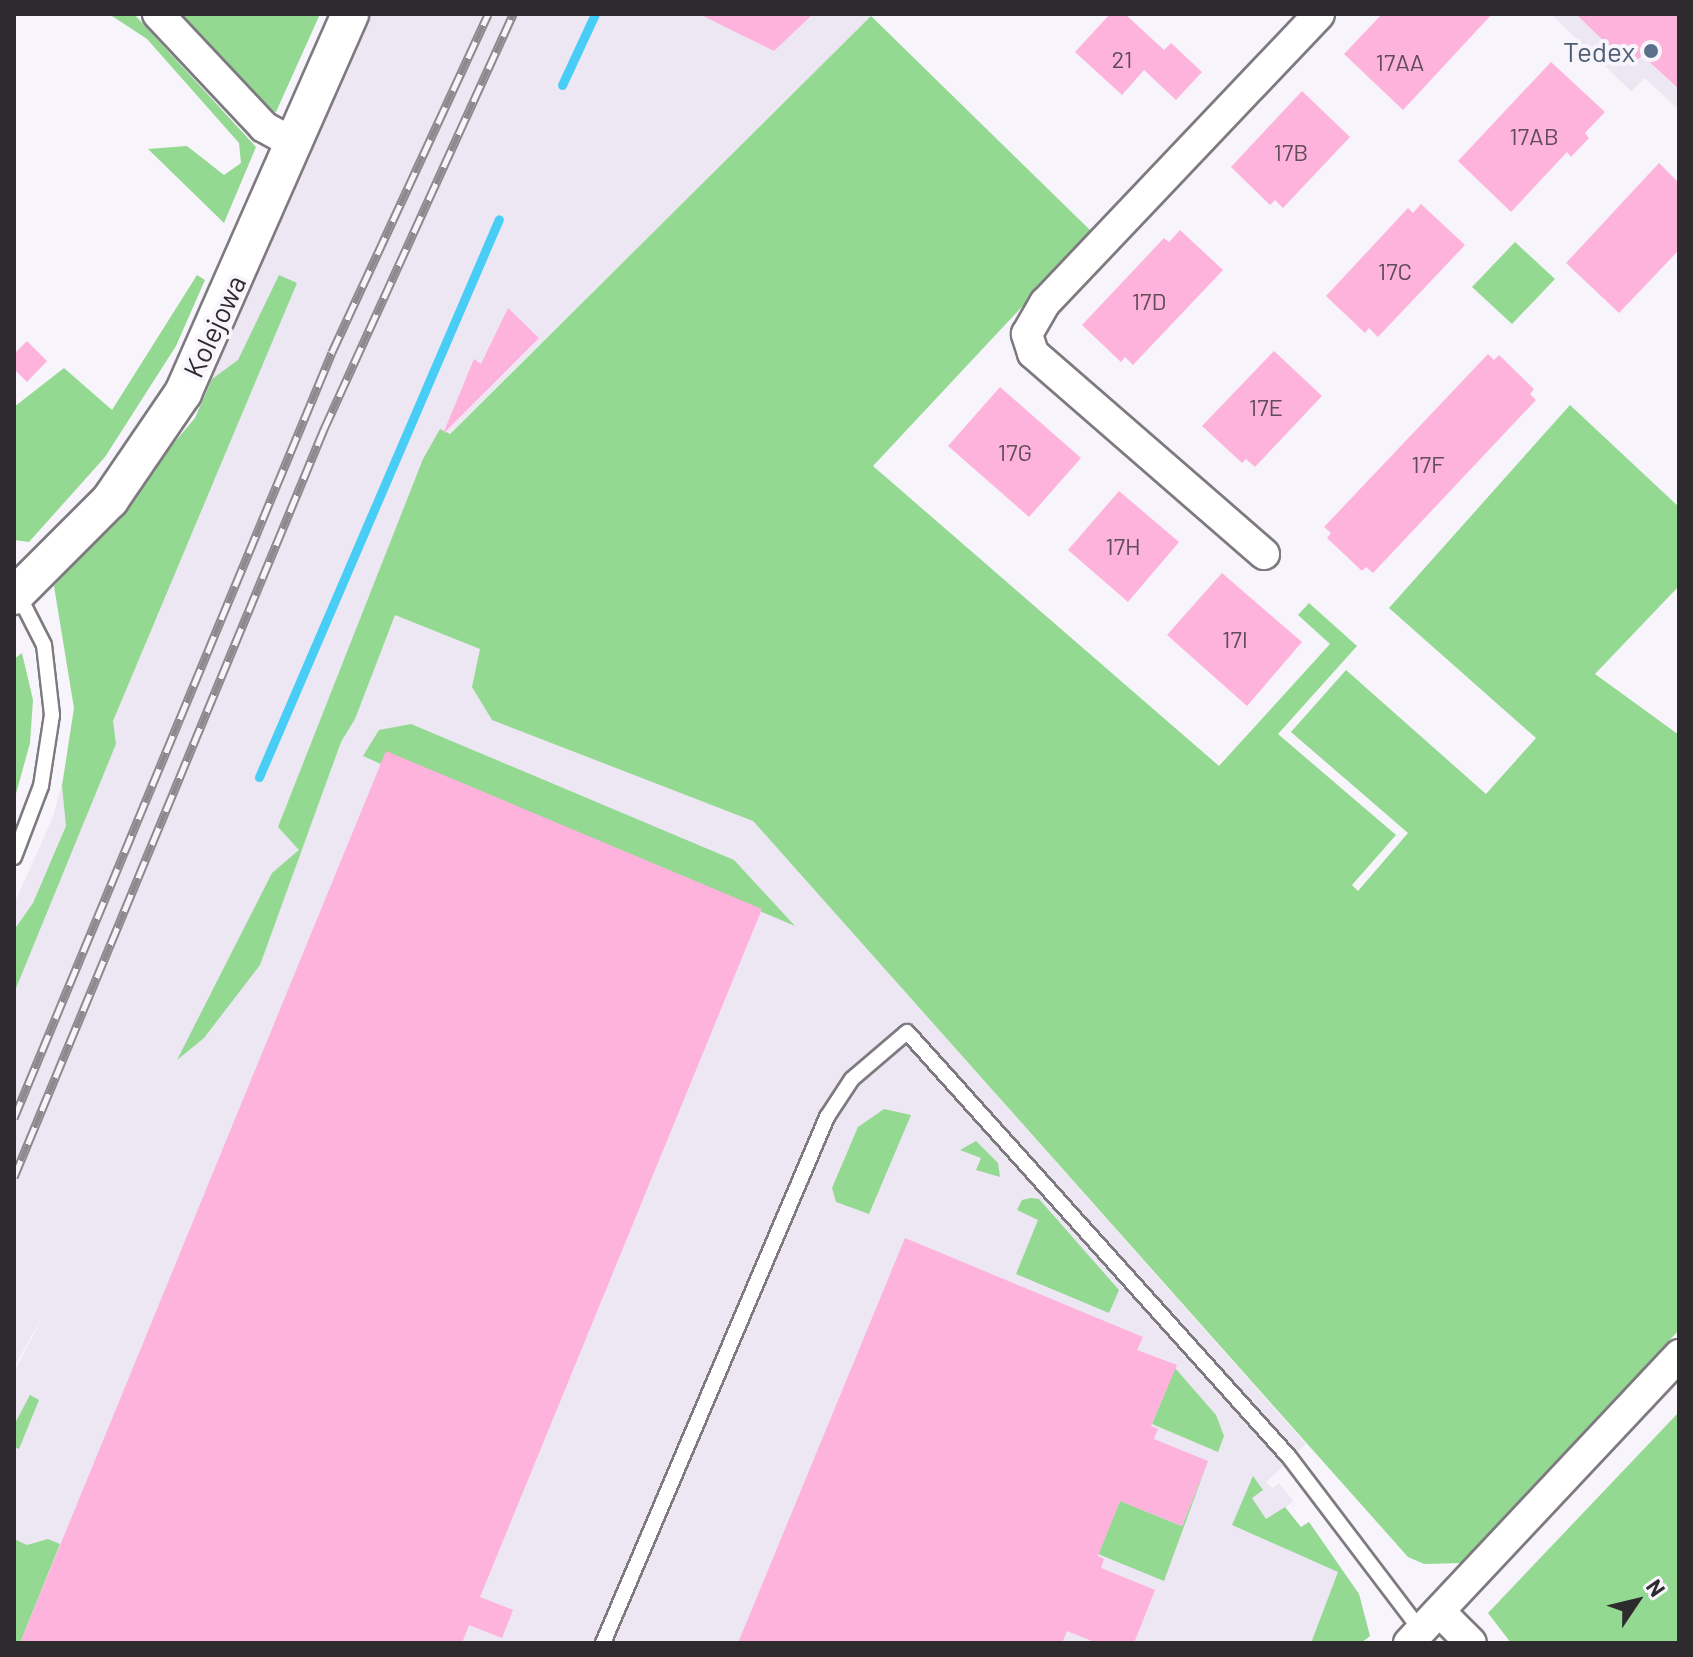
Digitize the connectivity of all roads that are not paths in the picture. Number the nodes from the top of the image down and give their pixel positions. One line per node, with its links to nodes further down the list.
1 (158, 14): 4 (street)
2 (350, 14): 4 (street, Kolejowa)
3 (1319, 14): 5 (street)
4 (295, 144): 6 (street, Kolejowa)
5 (1264, 554)
6 (15, 593): 7 (lane)
7 (14, 857)
8 (1679, 1355): 9 (street)
9 (1424, 1629): 10 (lane); 11 (street)
10 (603, 1643)
11 (1471, 1643)

